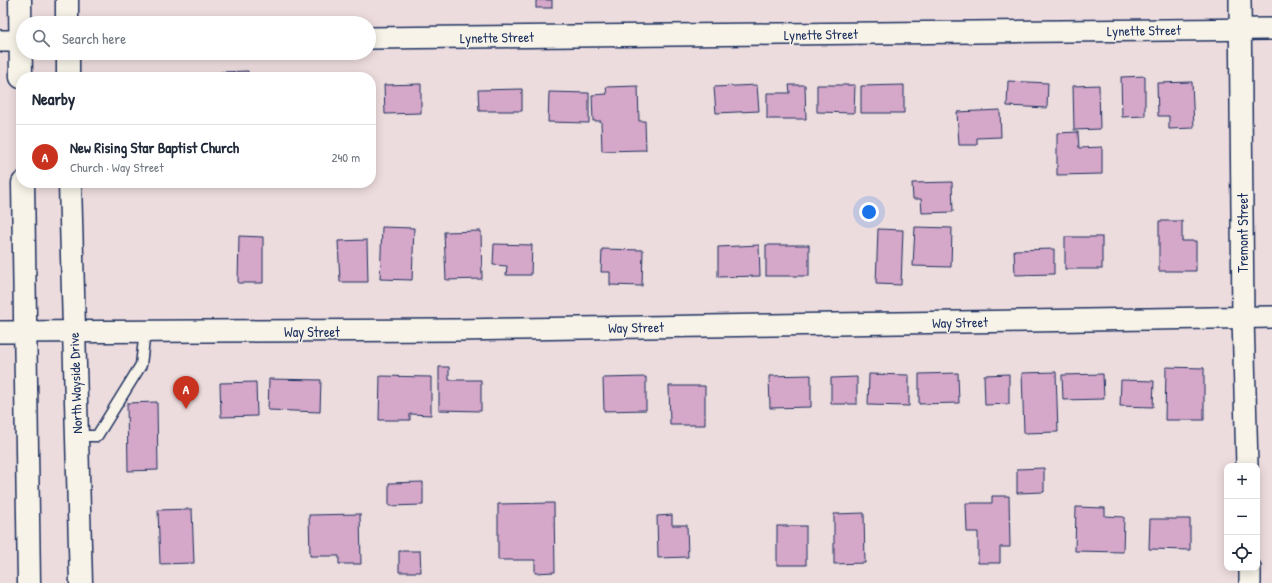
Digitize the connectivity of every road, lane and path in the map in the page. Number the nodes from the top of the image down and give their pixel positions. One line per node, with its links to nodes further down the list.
1 (20, 0): 4 (main road)
2 (67, 0): 5 (main road)
3 (1240, 0): 7 (street, Tremont Street)
4 (18, 16)
5 (67, 16)
6 (16, 27): 10 (main road)
7 (1241, 29): 8 (street, Lynette Street); 9 (street, Lynette Street); 19 (street, Tremont Street)
8 (1272, 29)
9 (376, 38)
10 (14, 41): 11 (main road)
11 (16, 51)
12 (18, 60): 14 (main road)
13 (68, 60): 15 (main road)
14 (20, 72)
15 (68, 72)
16 (23, 188): 22 (main road)
17 (70, 188): 23 (main road, North Wayside Drive)
18 (1272, 316): 19 (street, Way Street)
19 (1243, 317): 20 (street, Way Street); 25 (street, Tremont Street)
20 (145, 331): 23 (street, Way Street); 24 (lane)
21 (0, 332): 22 (street, Way Street)
22 (26, 332): 23 (street, Way Street); 27 (main road)
23 (73, 332): 24 (main road, North Wayside Drive)
24 (76, 436): 28 (main road, North Wayside Drive)
25 (1247, 463)
26 (1250, 571): 29 (street)
27 (29, 583)
28 (81, 583)
29 (1250, 583)

